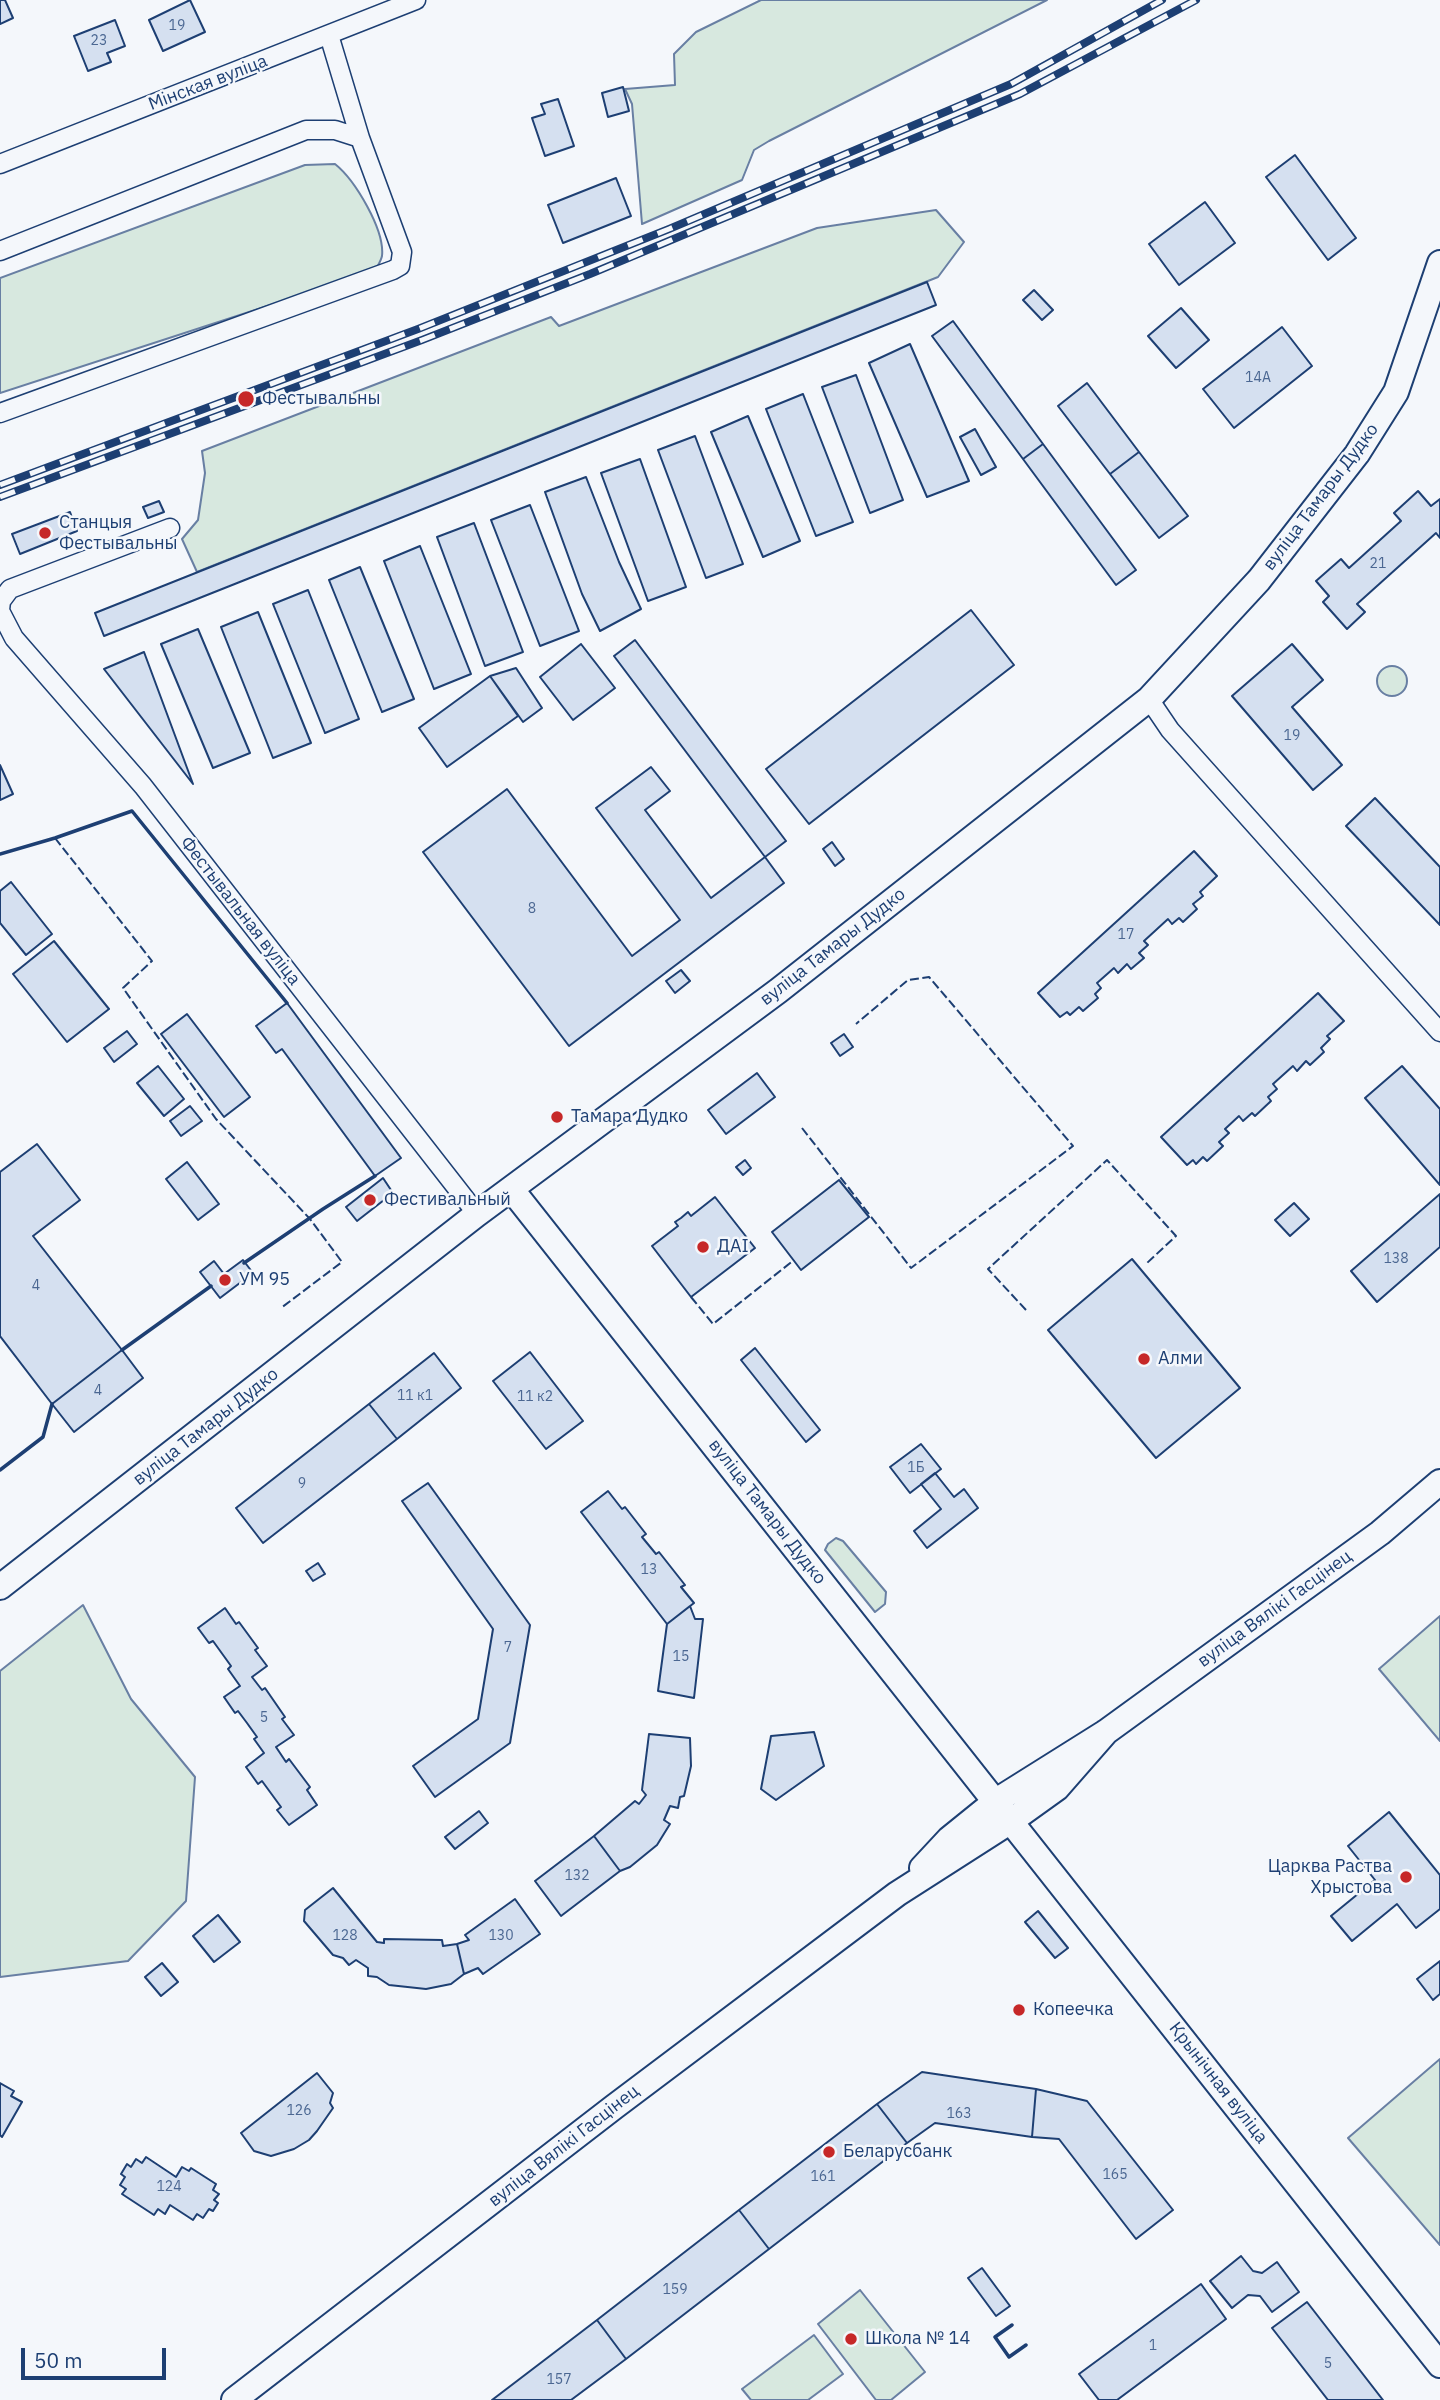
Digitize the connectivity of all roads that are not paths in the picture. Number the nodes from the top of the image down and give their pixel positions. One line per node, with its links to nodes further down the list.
1 (416, 0): 2 (street, Мінская вуліца)
2 (330, 35): 3 (street); 4 (street, Мінская вуліца)
3 (360, 138): 5 (street); 7 (street)
4 (0, 164)
5 (0, 251)
6 (1440, 263): 10 (street, вуліца Тамары Дудко)
7 (0, 413)
8 (170, 528): 9 (street, Фестывальная вуліца)
9 (0, 610): 13 (street, Фестывальная вуліца)
10 (1149, 699): 11 (street); 12 (street, вуліца Тамары Дудко)
11 (1440, 1032)
12 (512, 1190): 13 (street, вуліца Тамары Дудко); 17 (street, вуліца Тамары Дудко)
13 (477, 1214): 15 (street, вуліца Тамары Дудко)
14 (1440, 1482): 16 (street, вуліца Вялікі Гасцінец)
15 (0, 1587)
16 (1105, 1732): 17 (street, вуліца Вялікі Гасцінец); 18 (street, вуліца Вялікі Гасцінец)
17 (996, 1801): 18 (street, Крынічная вуліца); 19 (street, вуліца Вялікі Гасцінец)
18 (1012, 1821): 19 (street, вуліца Вялікі Гасцінец); 20 (street, Крынічная вуліца)
19 (897, 1894): 21 (street, вуліца Вялікі Гасцінец)
20 (1440, 2365)
21 (234, 2400)

